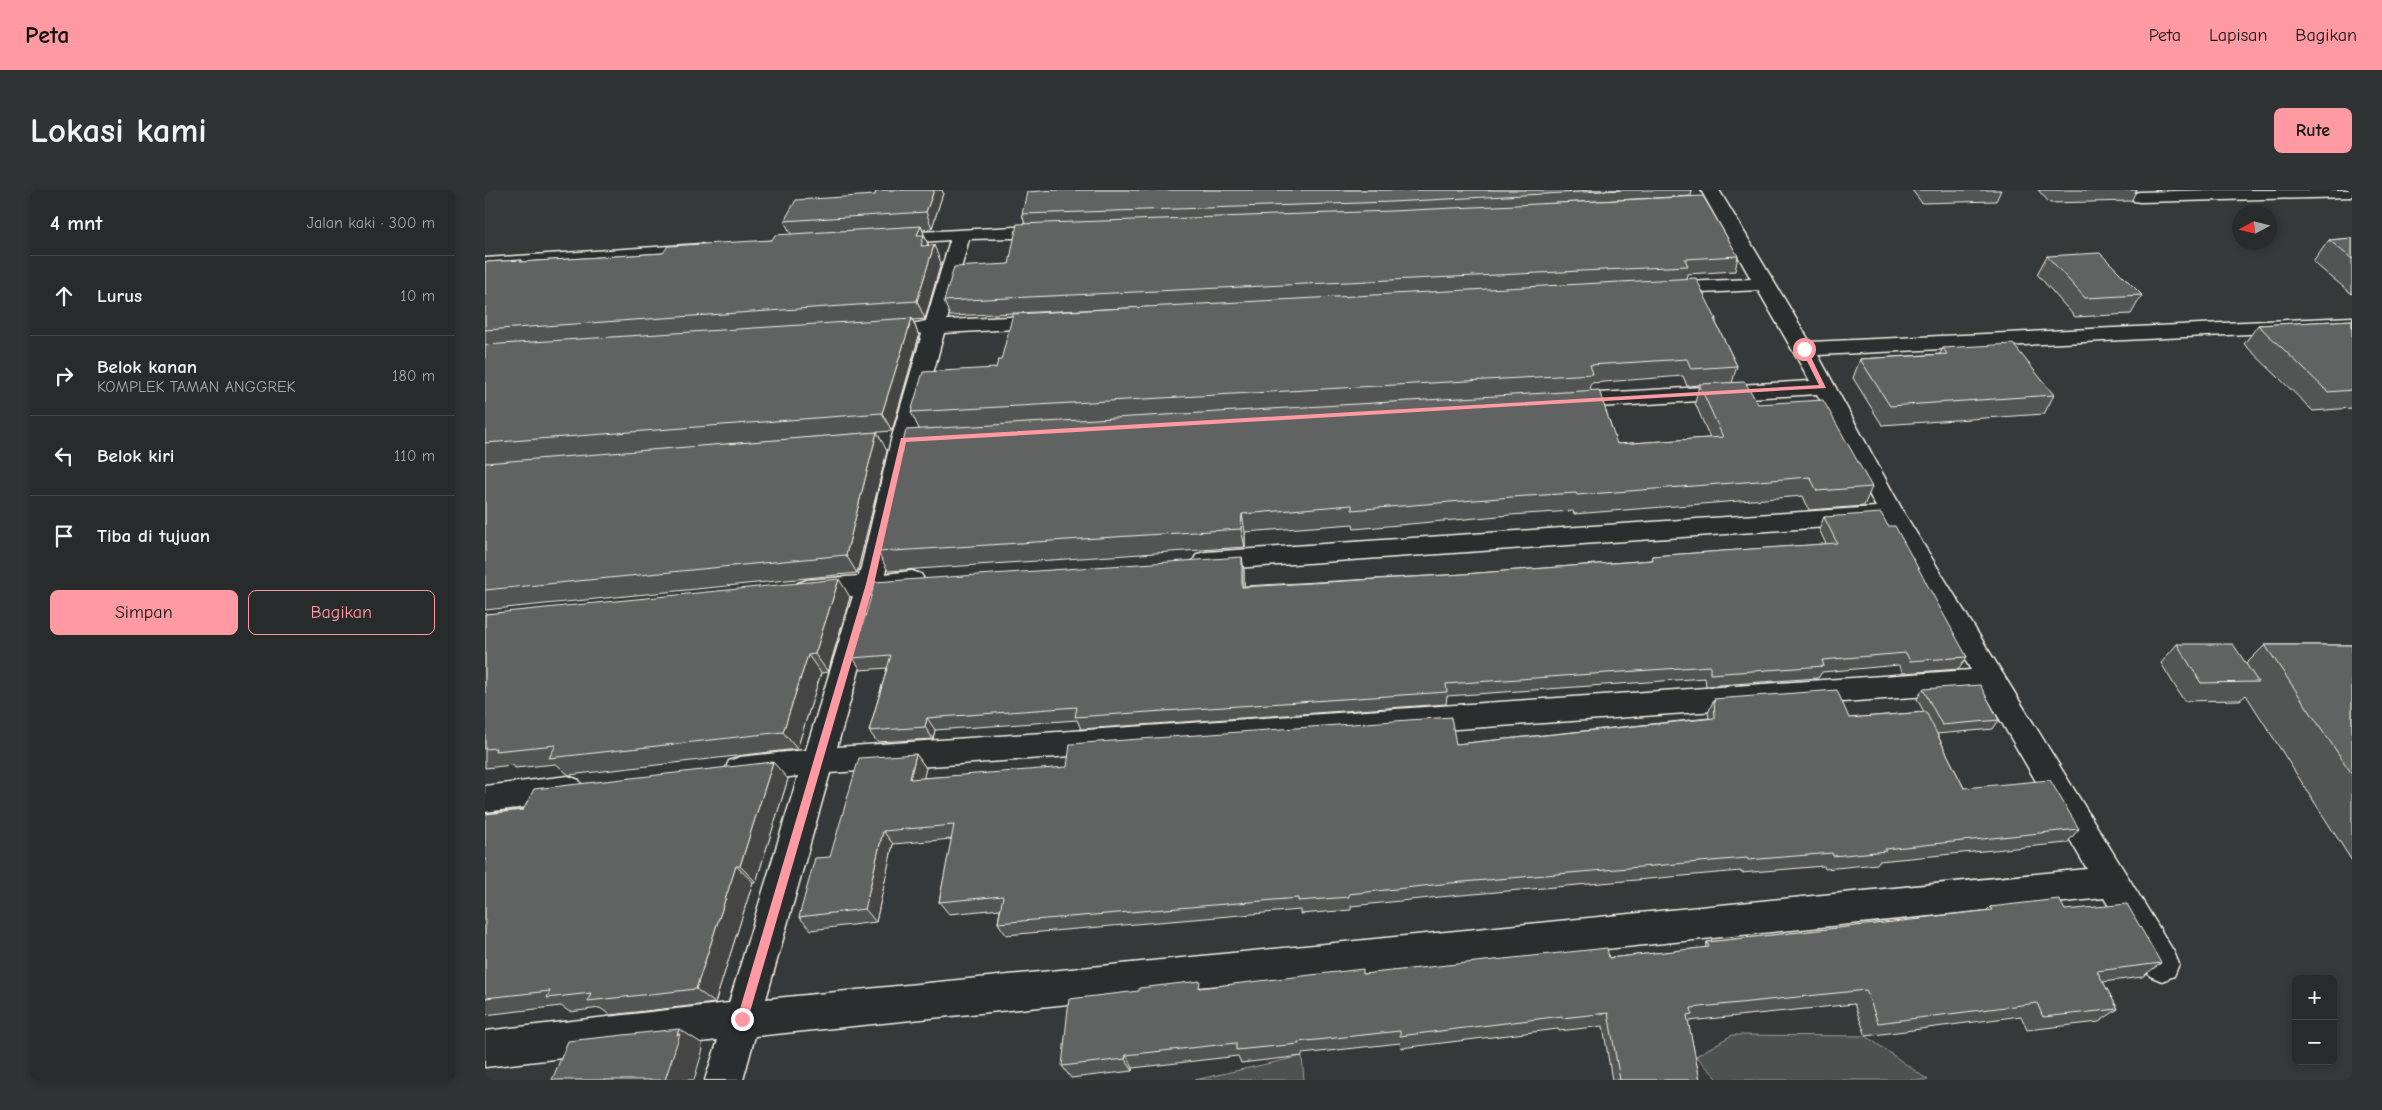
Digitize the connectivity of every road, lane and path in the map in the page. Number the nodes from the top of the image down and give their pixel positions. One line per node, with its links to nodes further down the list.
1 (2352, 192): 3 (street)
2 (1713, 196): 4 (street); 10 (street)
3 (2141, 197)
4 (1697, 204)
5 (1068, 230): 6 (street)
6 (961, 234): 7 (street); 14 (street)
7 (871, 239)
8 (723, 249): 9 (street)
9 (485, 264)
10 (1763, 284): 11 (street); 16 (street)
11 (1645, 290)
12 (1063, 320): 14 (street)
13 (2352, 323): 16 (street)
14 (935, 327): 15 (street); 22 (street)
15 (895, 330)
16 (1804, 349): 17 (street)
17 (1823, 387): 18 (street); 19 (street)
18 (1547, 403)
19 (1892, 514): 20 (street); 24 (street)
20 (1187, 562)
21 (939, 579): 22 (street)
22 (870, 584): 23 (street); 25 (street)
23 (781, 593)
24 (1993, 680): 25 (street); 29 (street)
25 (819, 761): 26 (street); 31 (street)
26 (711, 773)
27 (593, 786): 28 (street)
28 (485, 799)
29 (2114, 882): 30 (street); 31 (street)
30 (2162, 964)
31 (742, 1019): 32 (street); 33 (street)
32 (485, 1049)
33 (724, 1080)

